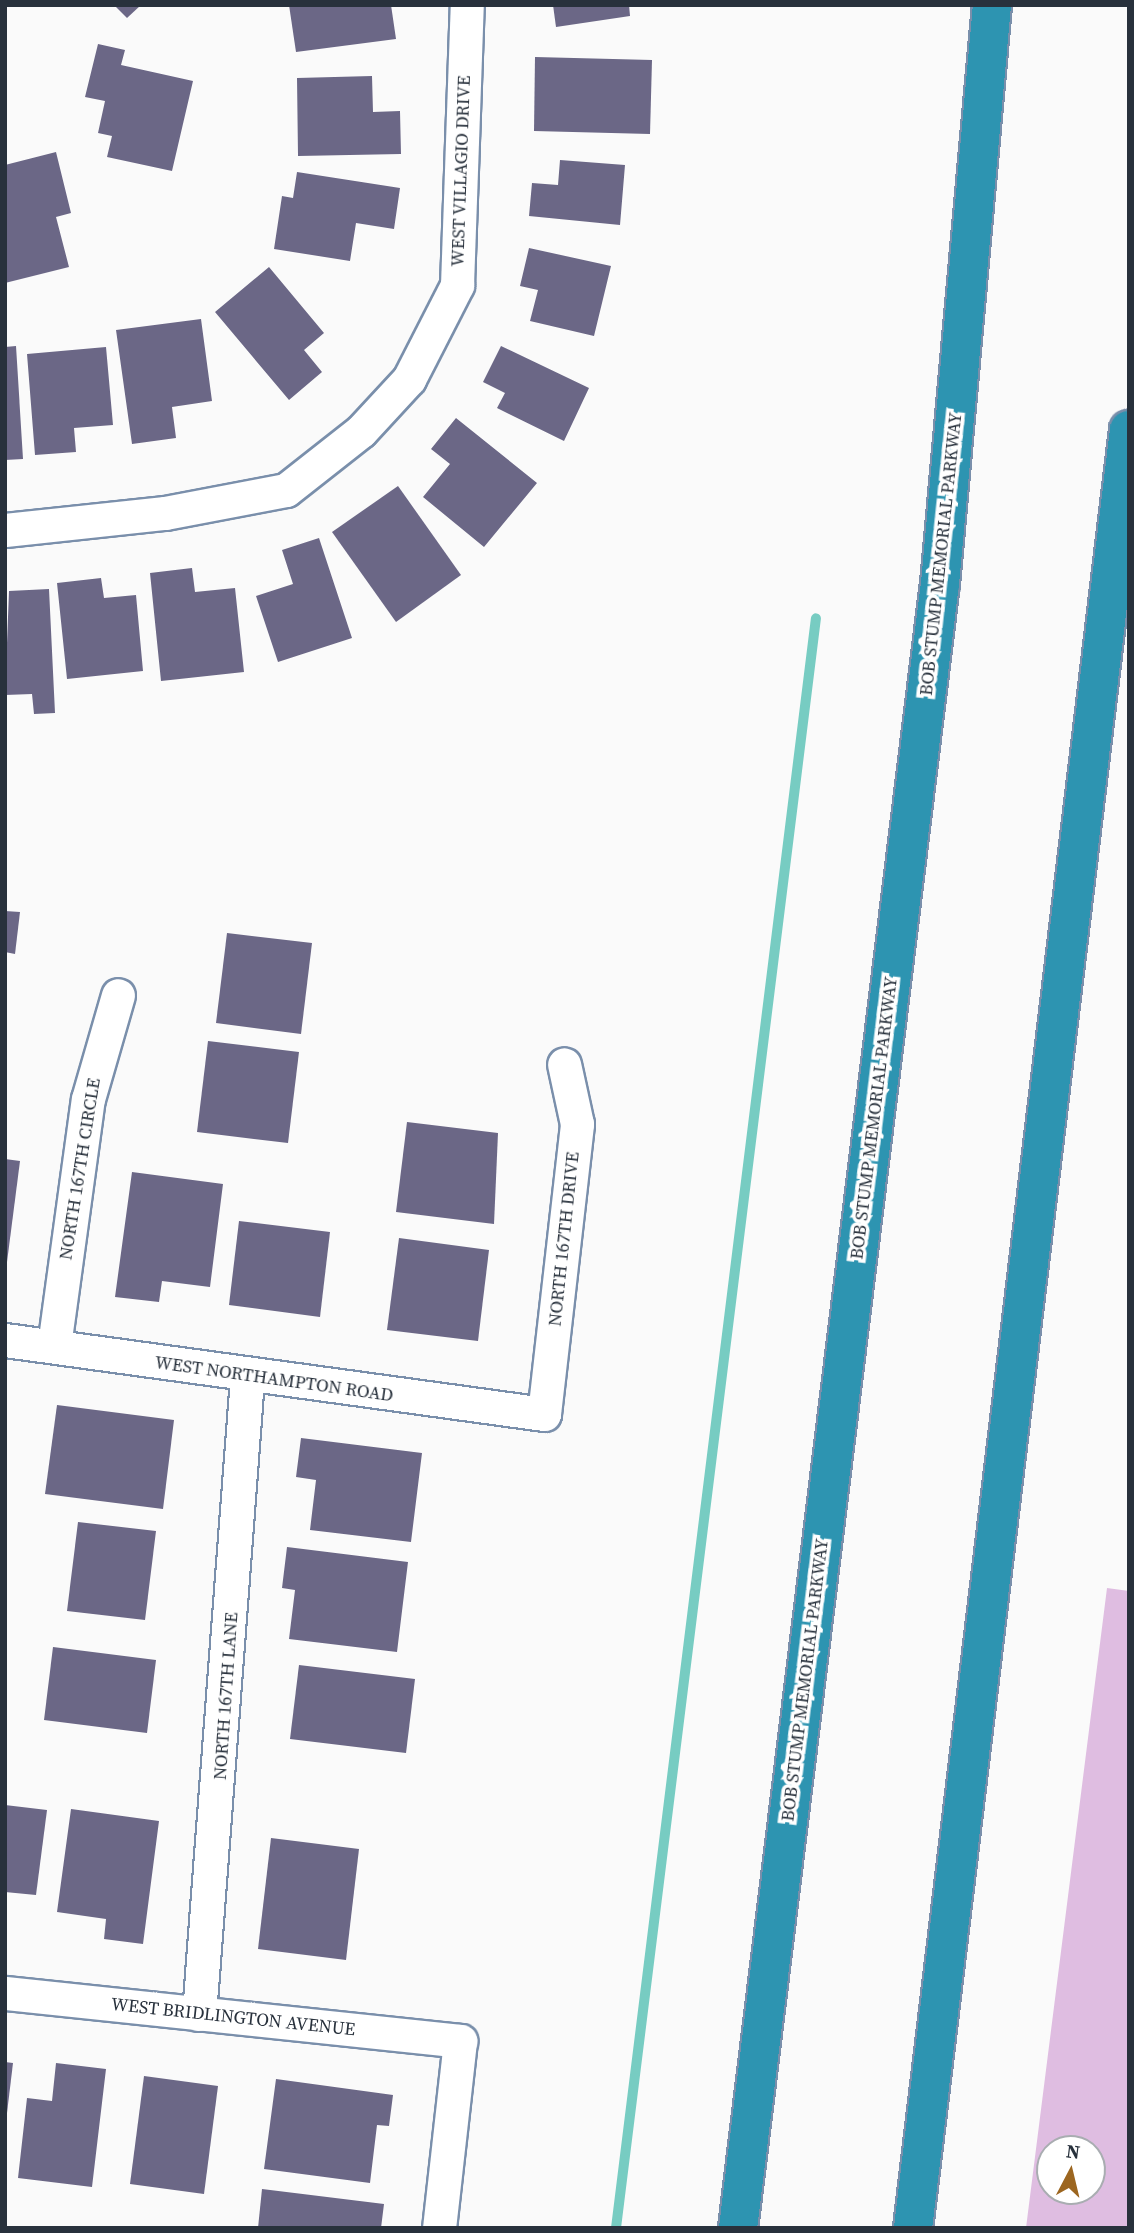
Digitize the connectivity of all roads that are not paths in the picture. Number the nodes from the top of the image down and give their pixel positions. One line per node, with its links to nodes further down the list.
1 (467, 5): 4 (street, WEST VILLAGIO DRIVE)
2 (992, 5): 14 (highway, BOB STUMP MEMORIAL PARKWAY)
3 (1129, 430): 15 (highway)
4 (5, 530)
5 (118, 995): 8 (street, NORTH 167TH CIRCLE)
6 (564, 1064): 10 (street, NORTH 167TH DRIVE)
7 (5, 1340): 8 (street, WEST NORTHAMPTON ROAD)
8 (54, 1346): 9 (street, WEST NORTHAMPTON ROAD)
9 (247, 1378): 10 (street, WEST NORTHAMPTON ROAD); 12 (street, NORTH 167TH LANE)
10 (544, 1415)
11 (5, 1993): 12 (street, WEST BRIDLINGTON AVENUE)
12 (199, 2014): 13 (street, WEST BRIDLINGTON AVENUE)
13 (439, 2228)
14 (738, 2228)
15 (914, 2228)

